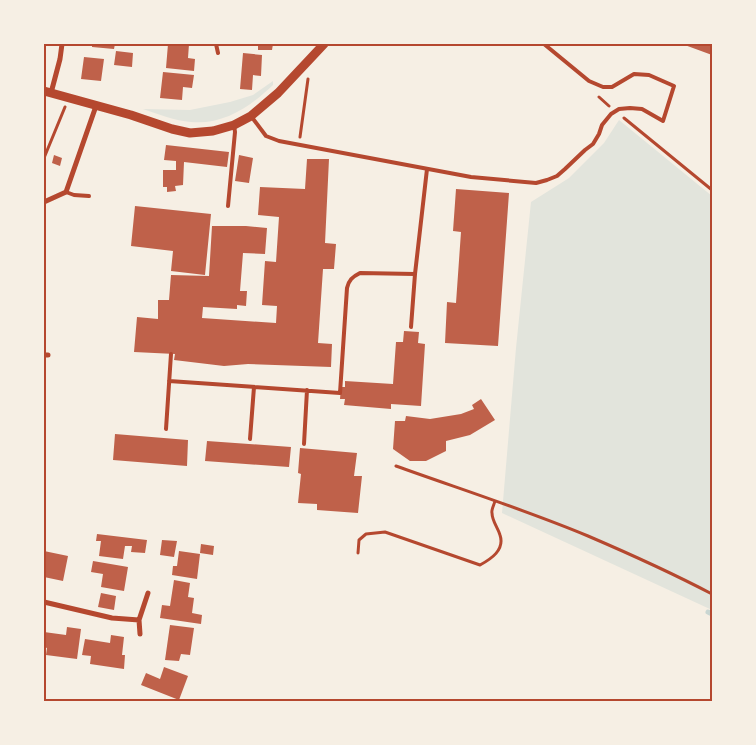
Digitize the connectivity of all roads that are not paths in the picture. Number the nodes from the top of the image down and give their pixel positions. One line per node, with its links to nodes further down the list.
1 (62, 44): 6 (street)
2 (216, 44): 5 (lane)
3 (324, 44): 8 (street)
4 (544, 44): 10 (lane)
5 (218, 53)
6 (47, 92): 7 (street)
7 (96, 106): 9 (street); 11 (street)
8 (251, 116): 9 (street); 10 (lane)
9 (234, 126): 14 (lane)
10 (427, 169): 15 (lane)
11 (66, 192): 12 (lane); 13 (street)
12 (89, 196)
13 (44, 202)
14 (228, 206)
15 (415, 274): 16 (lane); 20 (lane)
16 (411, 327)
17 (171, 354): 18 (lane)
18 (169, 381): 19 (lane); 21 (lane)
19 (254, 387): 20 (lane); 22 (lane)
20 (306, 390): 23 (lane)
21 (166, 429)
22 (250, 440)
23 (304, 444)
24 (148, 594): 26 (street)
25 (44, 602): 26 (street)
26 (139, 620): 27 (street)
27 (140, 634)

